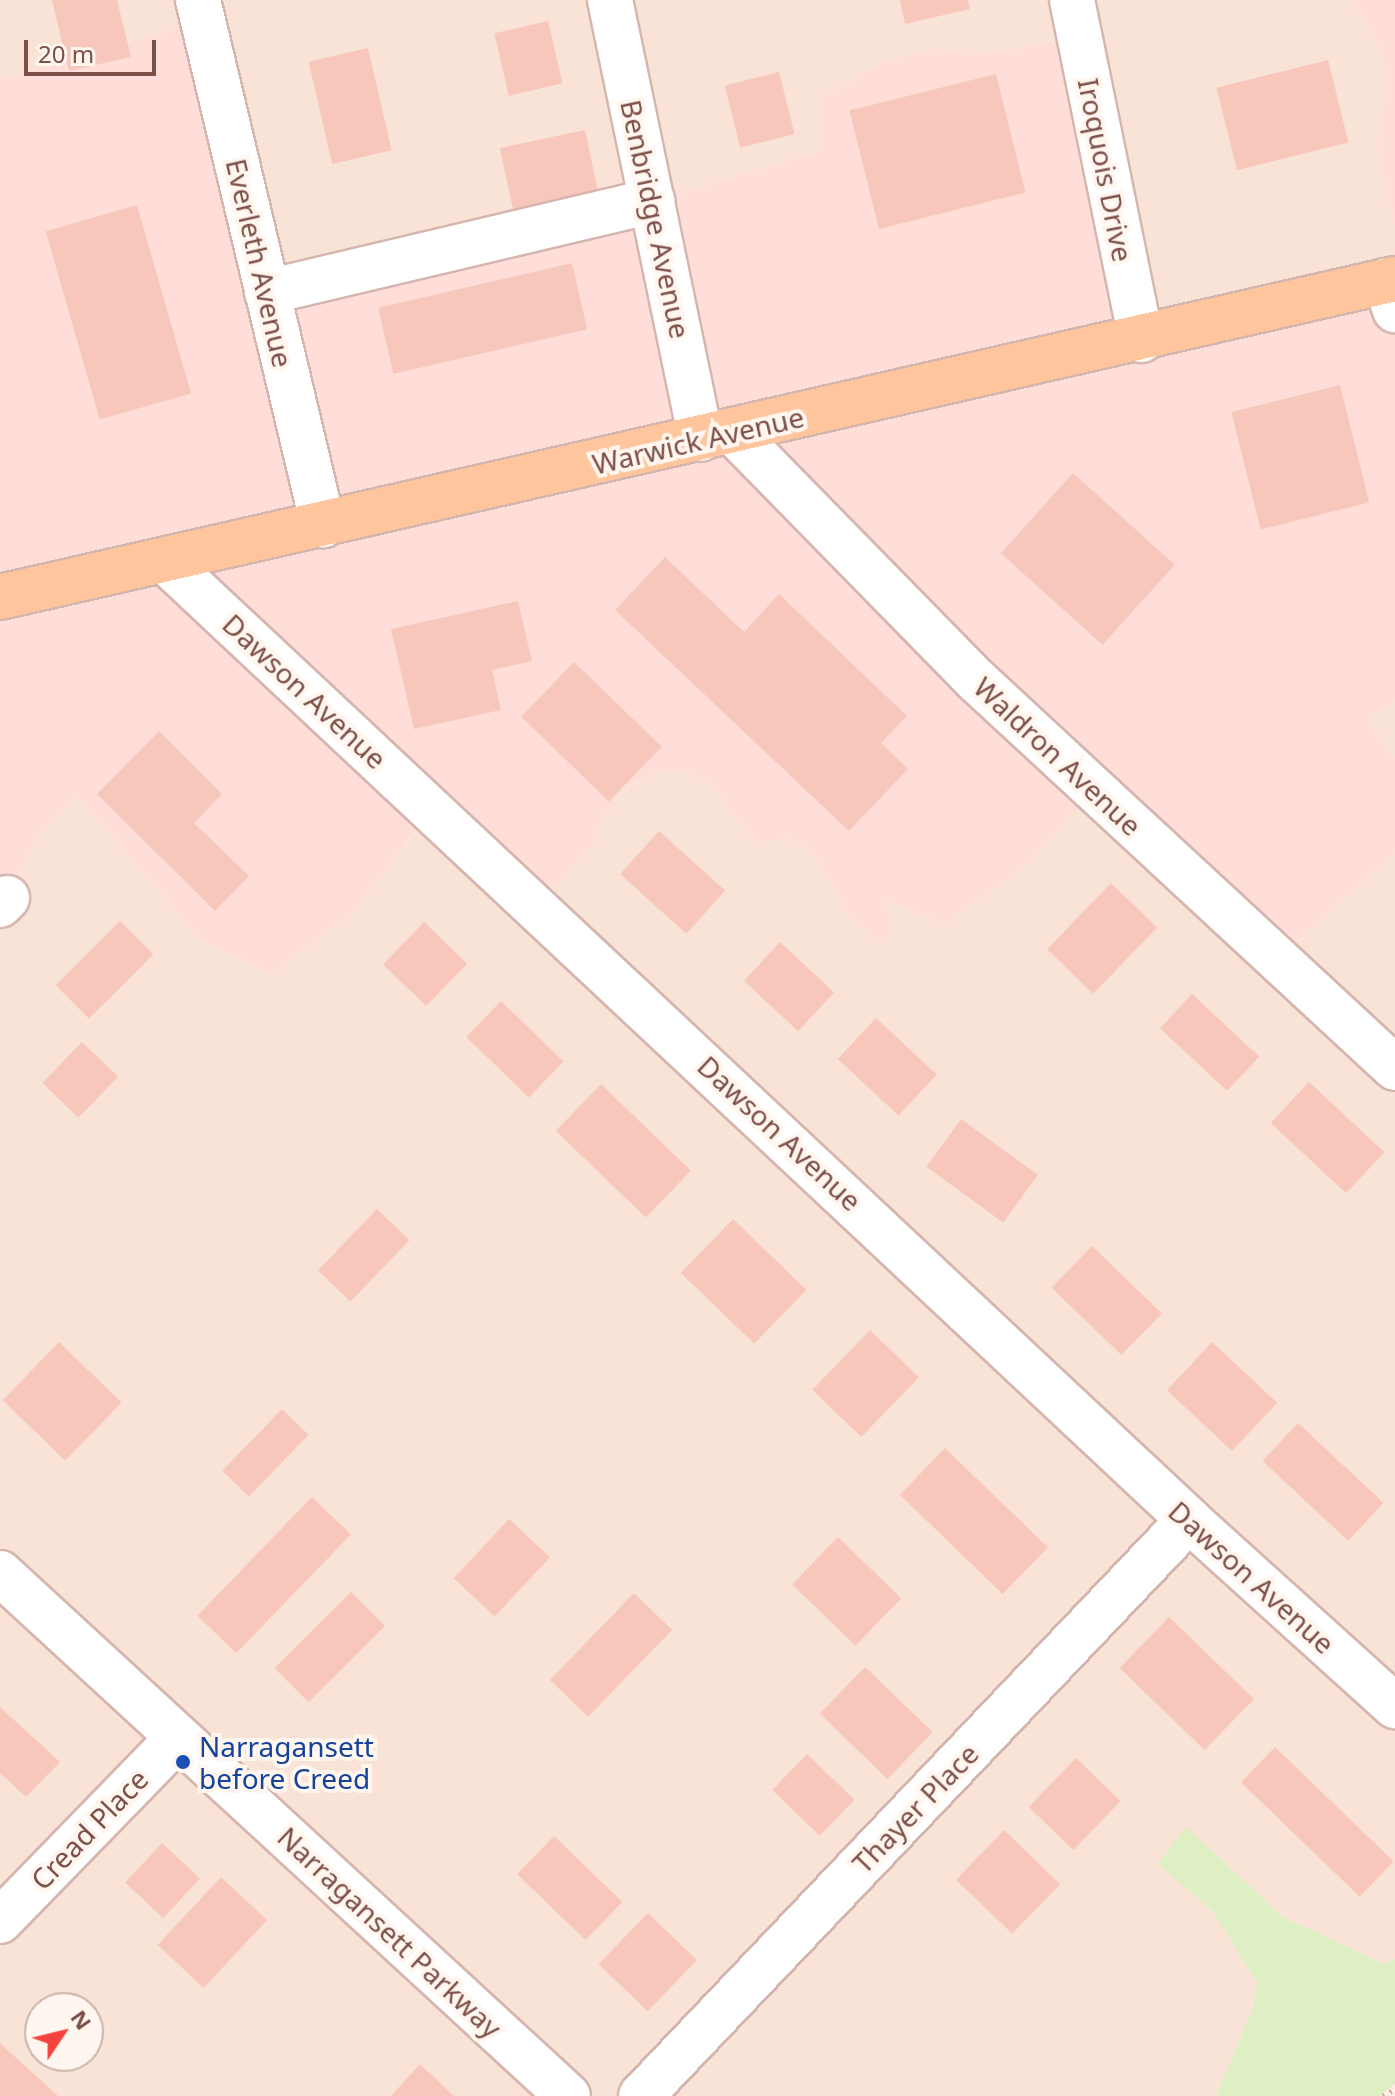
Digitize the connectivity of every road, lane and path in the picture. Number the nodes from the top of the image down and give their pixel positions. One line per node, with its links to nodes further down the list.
1 (198, 0): 6 (street, Everleth Avenue)
2 (610, 0): 4 (street, Benbridge Avenue)
3 (1072, 0): 7 (street, Iroquois Drive)
4 (652, 201): 6 (street); 8 (street, Benbridge Avenue)
5 (1392, 290): 7 (main road, Warwick Avenue)
6 (267, 292): 9 (street, Everleth Avenue)
7 (1141, 340): 8 (main road, Warwick Avenue)
8 (717, 435): 9 (main road, Warwick Avenue); 12 (street, Waldron Avenue)
9 (323, 525): 10 (main road, Warwick Avenue)
10 (164, 560): 11 (main road, Warwick Avenue); 13 (street, Dawson Avenue)
11 (0, 597)
12 (1395, 1068)
13 (1189, 1520): 15 (street, Dawson Avenue); 20 (street, Thayer Place)
14 (0, 1573): 16 (street, Narragansett Parkway)
15 (1395, 1706)
16 (178, 1738): 17 (street, Cread Place); 19 (street, Narragansett Parkway)
17 (0, 1921)
18 (1395, 2089): 21 (path)
19 (568, 2096)
20 (641, 2096)
21 (1383, 2096)

